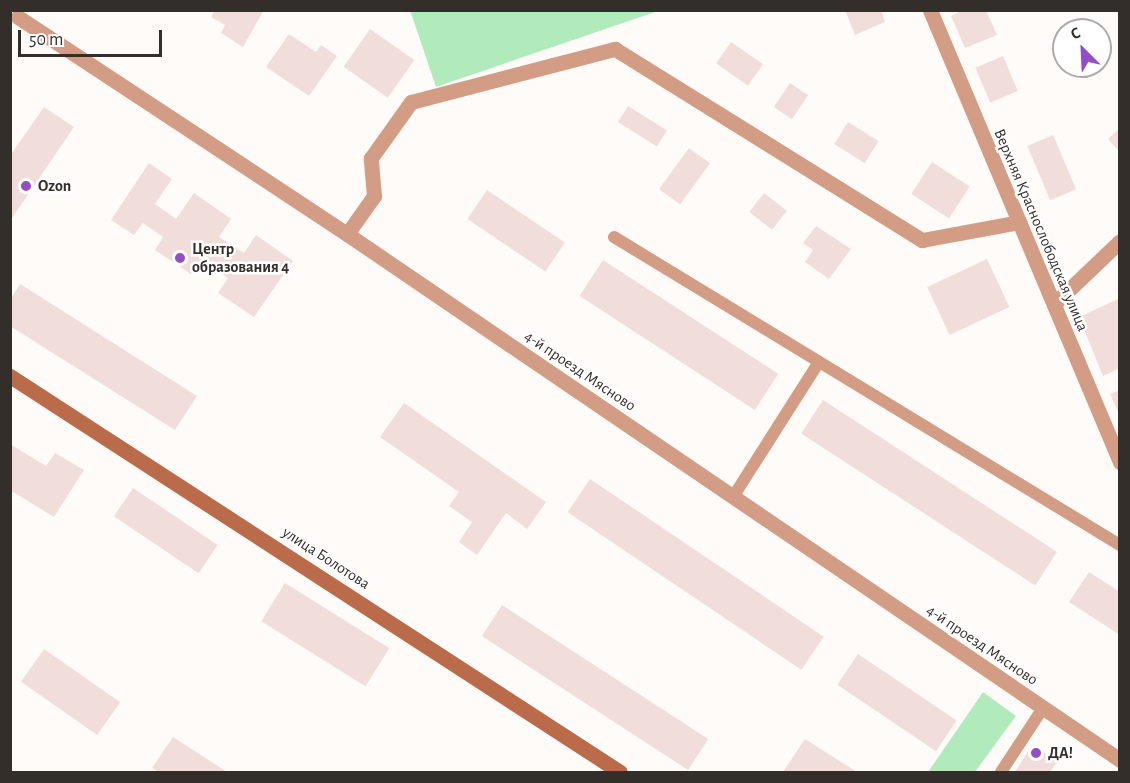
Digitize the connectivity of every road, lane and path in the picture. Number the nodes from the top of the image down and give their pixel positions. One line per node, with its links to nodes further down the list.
1 (930, 10): 3 (street, Верхняя Краснослободская улица)
2 (17, 19): 4 (street, 4-й проезд Мясново)
3 (1019, 222): 4 (street); 7 (street, Верхняя Краснослободская улица)
4 (347, 234): 11 (street, 4-й проезд Мясново)
5 (614, 237): 8 (lane)
6 (1119, 241): 7 (street)
7 (1054, 304): 10 (street, Верхняя Краснослободская улица)
8 (819, 362): 11 (lane); 12 (lane)
9 (10, 376): 15 (street, улица Болотова)
10 (1119, 463)
11 (733, 497): 13 (street, 4-й проезд Мясново)
12 (1119, 545)
13 (1043, 708): 14 (street, 4-й проезд Мясново); 16 (lane)
14 (1119, 760)
15 (620, 772)
16 (1001, 772)

